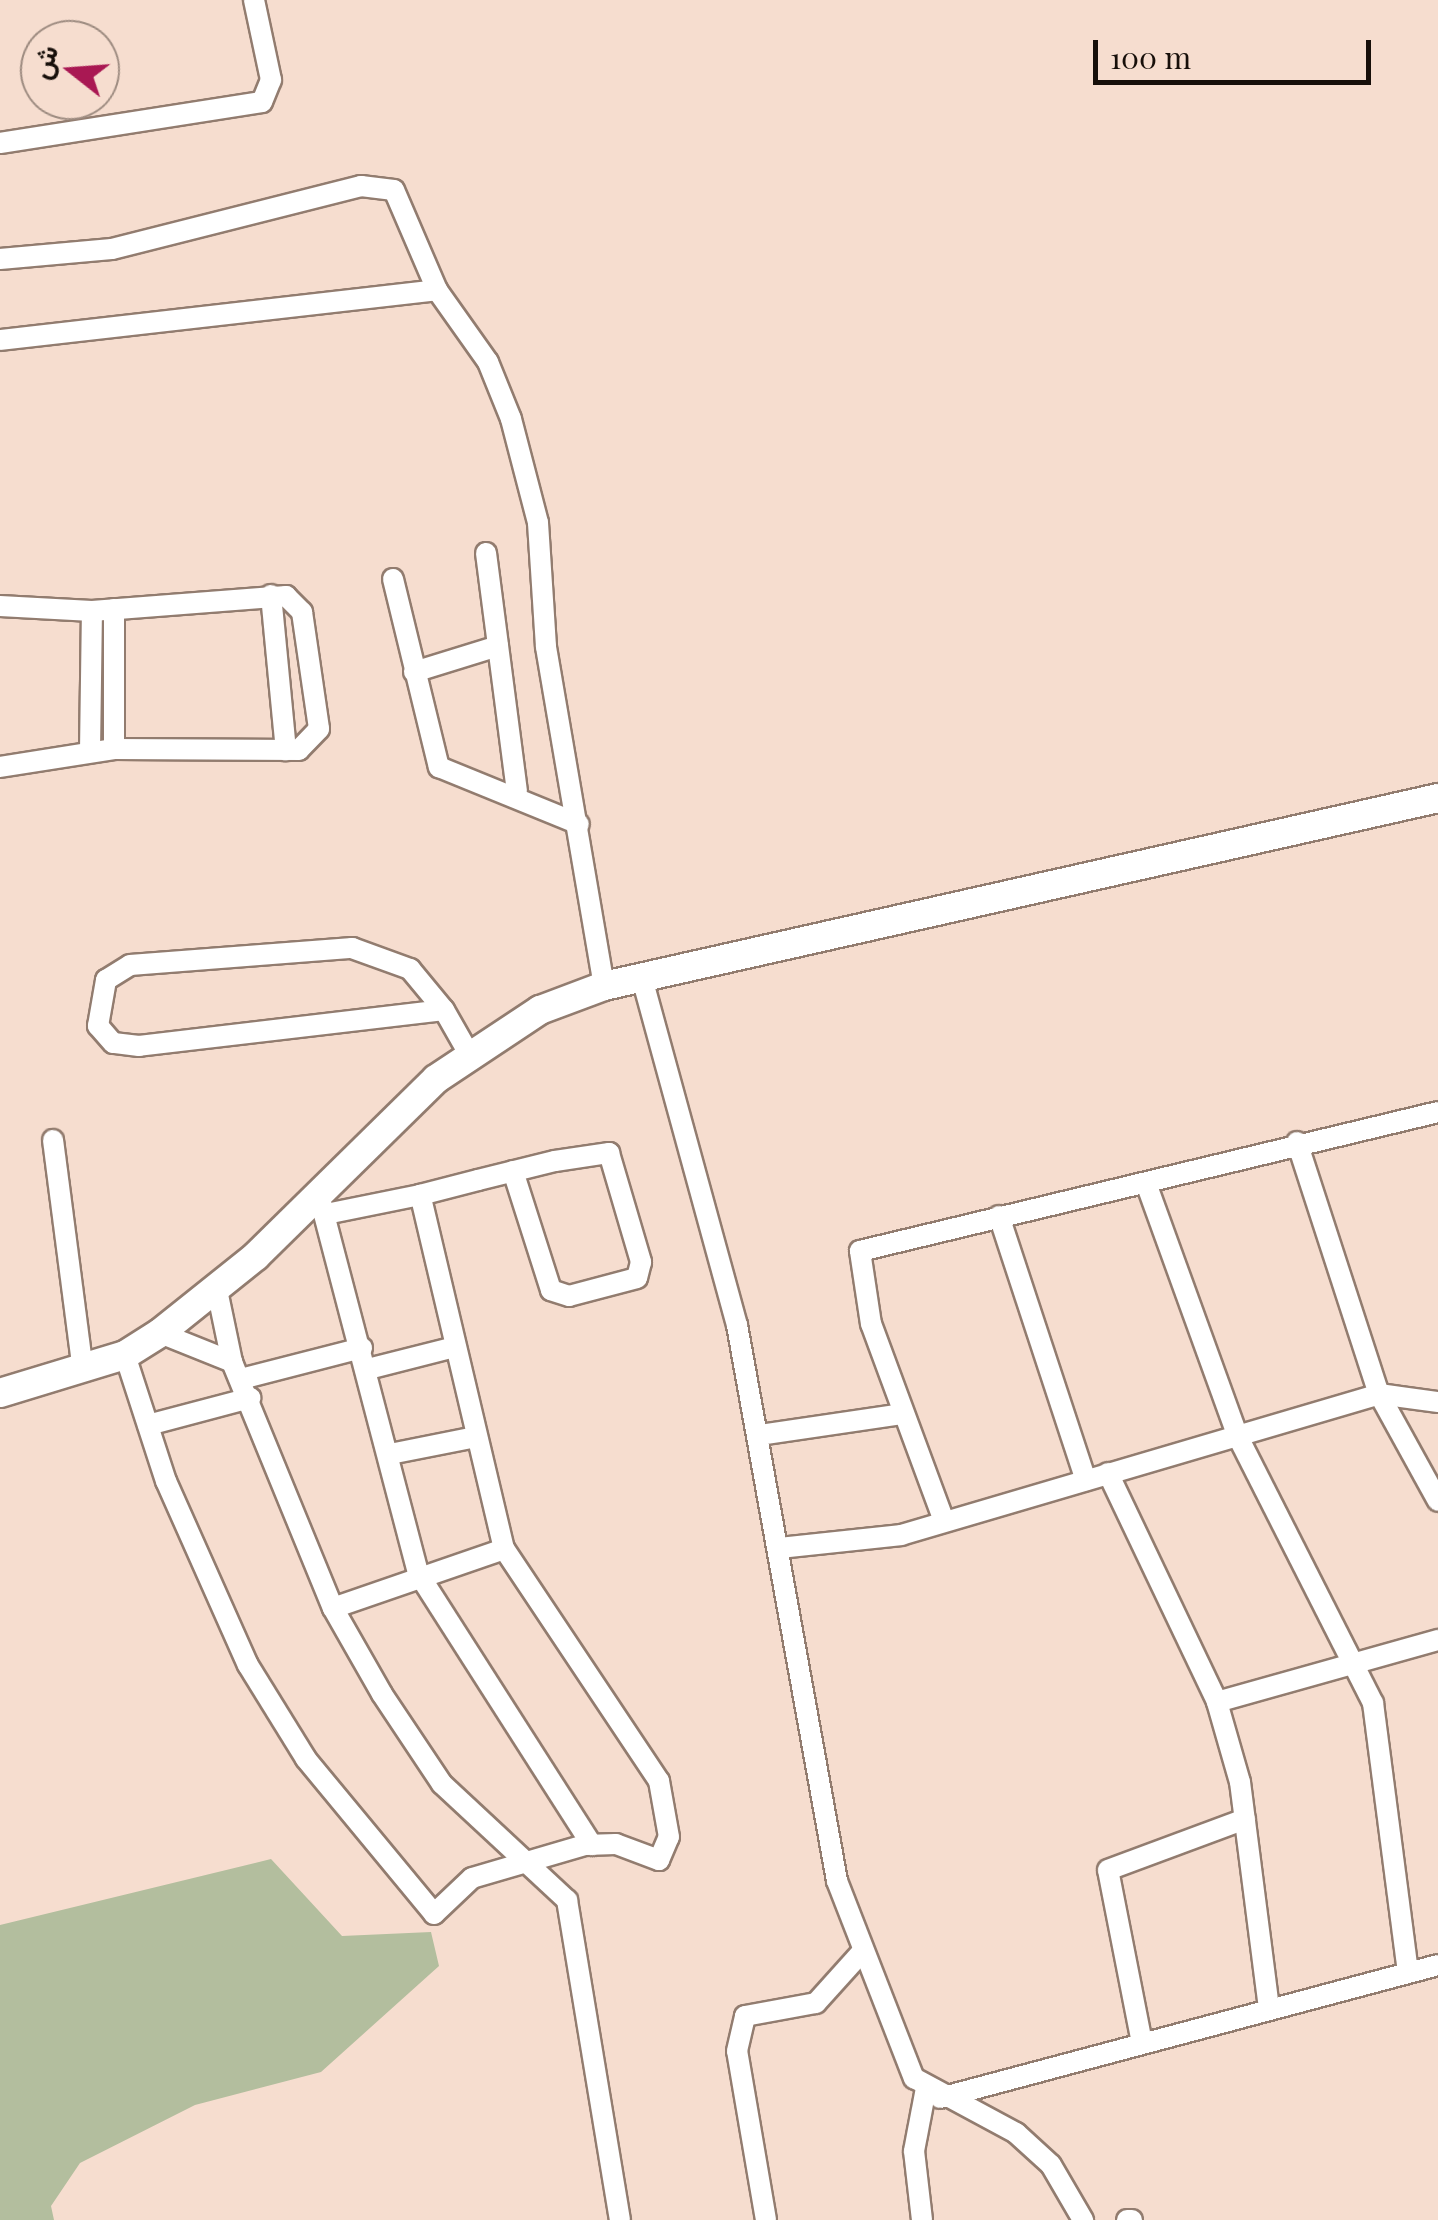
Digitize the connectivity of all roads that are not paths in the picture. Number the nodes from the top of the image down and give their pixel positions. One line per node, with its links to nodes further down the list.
1 (254, 0): 2 (street)
2 (0, 143)
3 (0, 259): 4 (street)
4 (437, 290): 5 (street); 19 (street)
5 (0, 340)
6 (486, 552): 11 (street)
7 (393, 578): 12 (street)
8 (272, 594): 10 (street); 14 (street); 14 (street)
9 (0, 606): 10 (street)
10 (103, 610): 13 (street); 15 (street)
11 (498, 646): 12 (street); 17 (street)
12 (414, 672): 17 (street)
13 (114, 749): 14 (street); 15 (street)
14 (286, 750)
15 (90, 751): 16 (street)
16 (0, 767)
17 (517, 792): 19 (street)
18 (1438, 798): 20 (street)
19 (579, 824): 21 (street)
20 (642, 978): 21 (street); 44 (street)
21 (604, 986): 23 (street)
22 (444, 1010): 22 (street); 23 (street)
23 (468, 1052): 30 (street)
24 (1438, 1112): 26 (street)
25 (53, 1140): 37 (street)
26 (1297, 1142): 28 (street); 40 (street)
27 (514, 1171): 27 (street); 29 (street)
28 (1146, 1183): 31 (street); 45 (street)
29 (420, 1195): 30 (street); 34 (street)
30 (322, 1205): 32 (street); 36 (street)
31 (999, 1216): 42 (street); 49 (street)
32 (217, 1290): 33 (street); 38 (street)
33 (160, 1334): 35 (street); 38 (street)
34 (455, 1347): 36 (street); 46 (street)
35 (126, 1355): 37 (street); 43 (street)
36 (365, 1358): 38 (street); 47 (street)
37 (83, 1371): 39 (street)
38 (241, 1380): 43 (street); 55 (street)
39 (0, 1394)
40 (1378, 1394): 41 (street); 45 (street); 50 (street)
41 (1438, 1402)
42 (903, 1414): 44 (street); 51 (street)
43 (148, 1425): 61 (street)
44 (760, 1435): 52 (street)
45 (1236, 1435): 48 (street); 57 (street)
46 (476, 1437): 47 (street); 53 (street)
47 (390, 1454): 54 (street)
48 (1108, 1473): 49 (street); 58 (street)
49 (1086, 1480): 51 (street)
50 (1438, 1501)
51 (944, 1521): 52 (street)
52 (780, 1548): 62 (street)
53 (504, 1549): 54 (street); 60 (street)
54 (418, 1574): 55 (street); 60 (street)
55 (332, 1608): 61 (street)
56 (1438, 1640): 57 (street)
57 (1360, 1663): 58 (street); 64 (street)
58 (1217, 1702): 59 (street)
59 (1245, 1818): 65 (street); 66 (street)
60 (592, 1845): 61 (street)
61 (532, 1862): 68 (street)
62 (862, 1952): 67 (street); 69 (street)
63 (1438, 1964): 64 (street)
64 (1408, 1972): 65 (street)
65 (1269, 2007): 66 (street)
66 (1142, 2043): 67 (street)
67 (933, 2093): 70 (street); 71 (street)
68 (620, 2220)
69 (766, 2220)
70 (922, 2220)
71 (1084, 2220)

